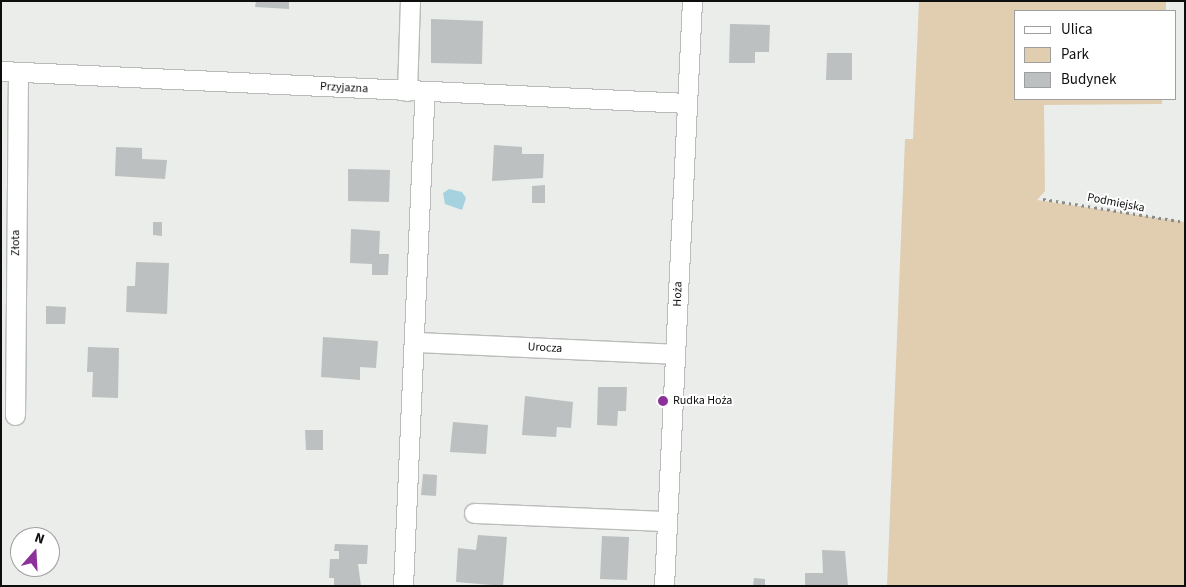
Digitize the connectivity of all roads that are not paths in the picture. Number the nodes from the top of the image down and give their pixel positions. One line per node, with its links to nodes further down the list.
1 (410, 1): 4 (street)
2 (692, 1): 5 (street, Hoża)
3 (9, 72): 4 (street, Przyjazna); 8 (street, Złota)
4 (416, 91): 5 (street, Przyjazna); 6 (street)
5 (686, 103): 7 (street, Hoża)
6 (415, 342): 7 (street, Urocza); 11 (street)
7 (675, 354): 10 (street, Hoża)
8 (15, 415)
9 (474, 513): 10 (street)
10 (666, 521): 12 (street, Hoża)
11 (403, 586)
12 (664, 586)

